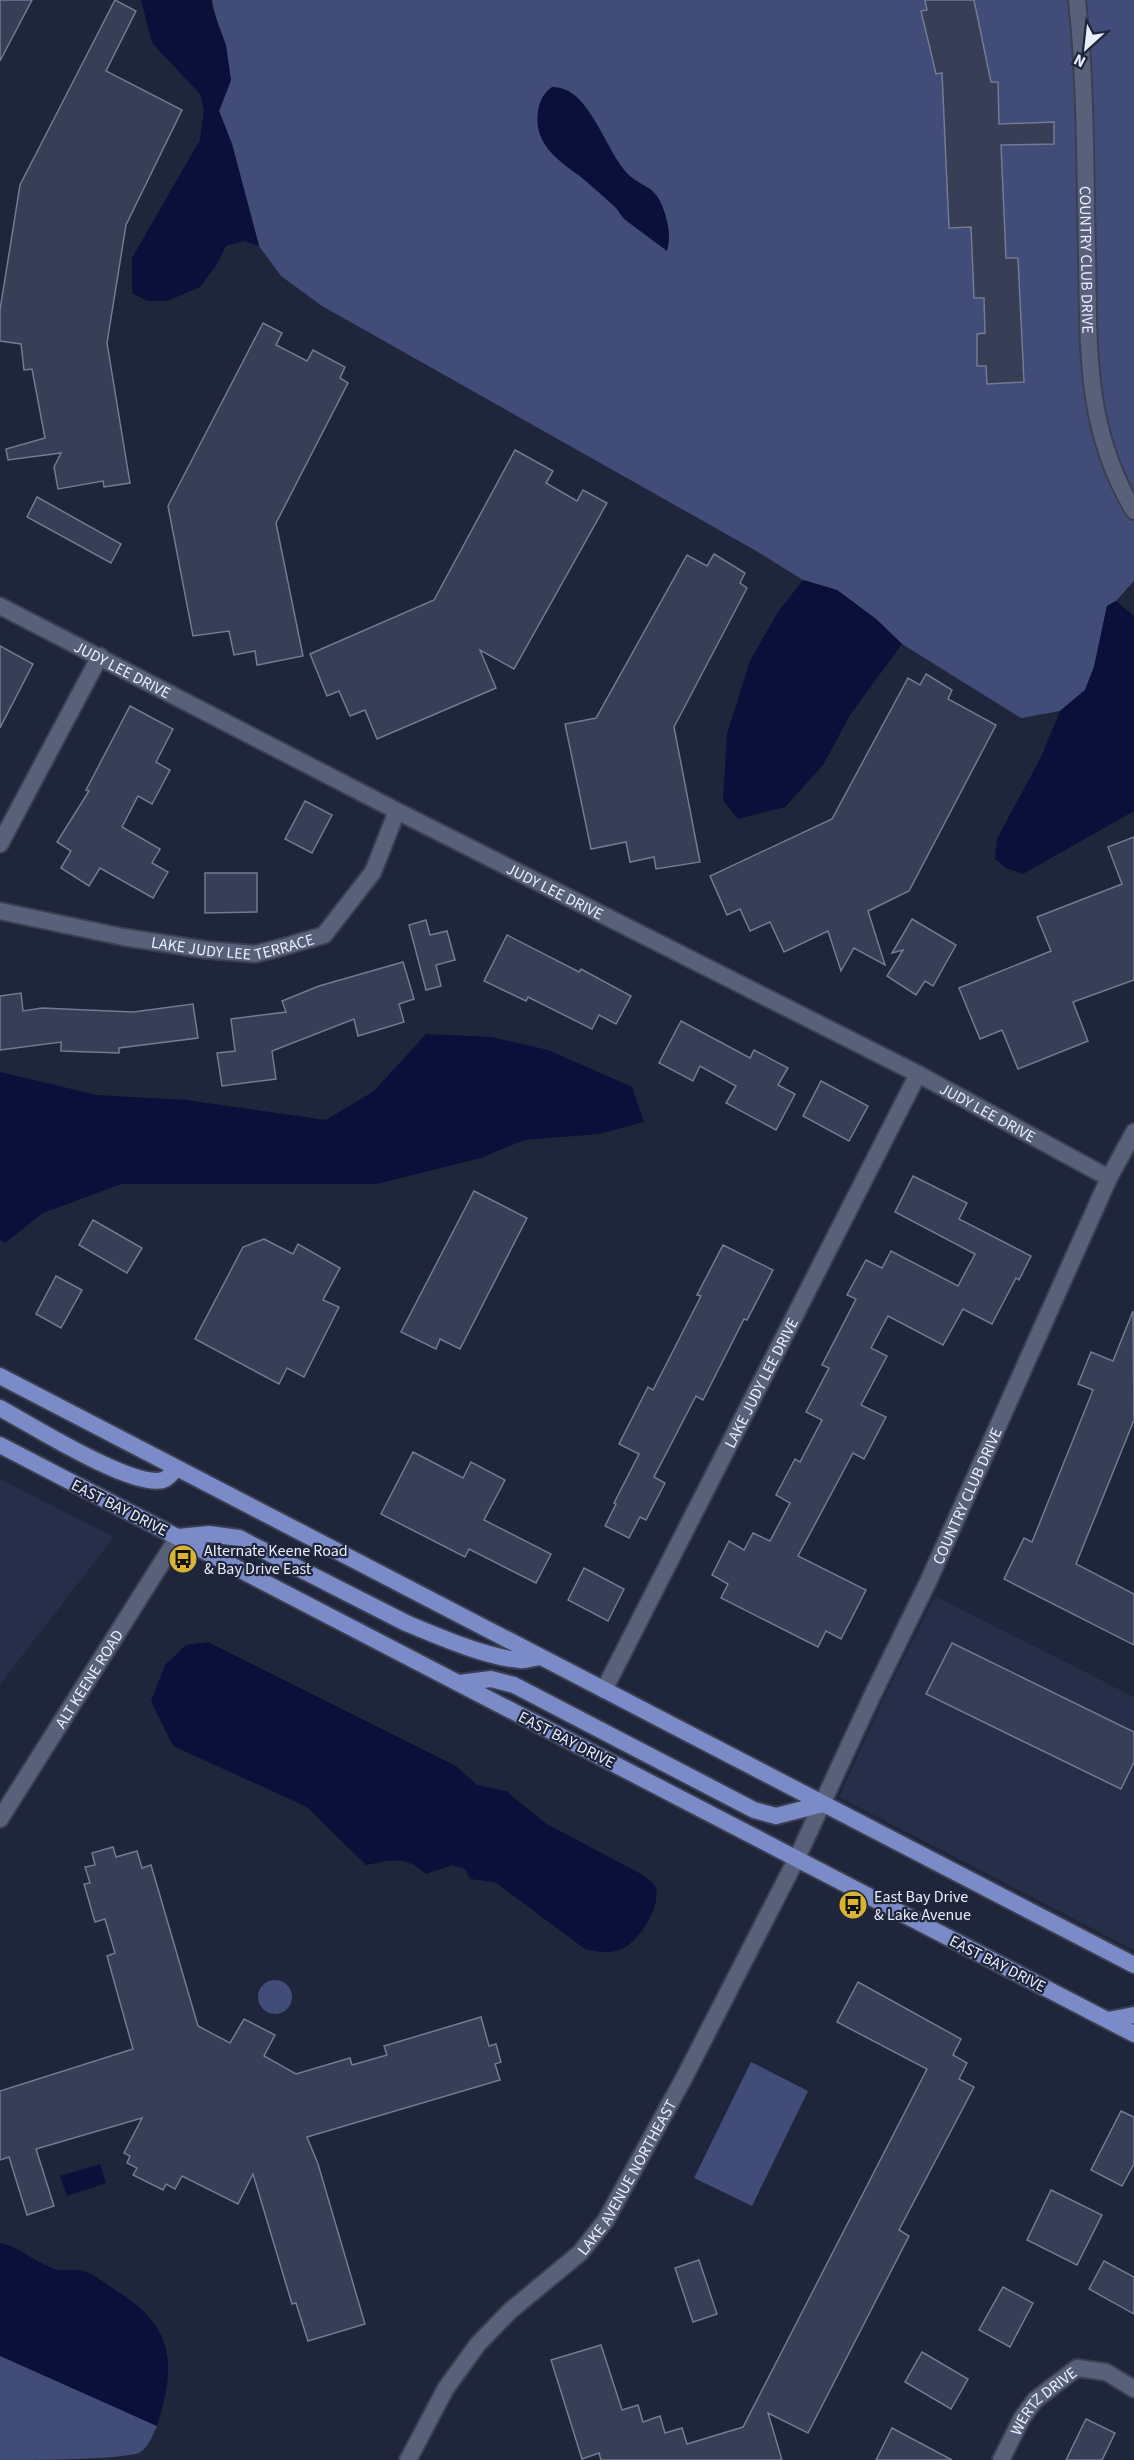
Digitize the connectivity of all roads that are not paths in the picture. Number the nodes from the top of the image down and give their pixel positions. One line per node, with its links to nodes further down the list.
1 (1077, 0): 2 (street, COUNTRY CLUB DRIVE)
2 (1134, 511)
3 (0, 606): 4 (street, JUDY LEE DRIVE)
4 (100, 656): 5 (street, JUDY LEE DRIVE); 6 (street)
5 (396, 811): 7 (street, LAKE JUDY LEE TERRACE); 8 (street, JUDY LEE DRIVE)
6 (0, 844)
7 (0, 911)
8 (918, 1074): 10 (street, JUDY LEE DRIVE); 18 (street, LAKE JUDY LEE DRIVE)
9 (1134, 1132): 10 (street, COUNTRY CLUB DRIVE)
10 (1109, 1178): 19 (street, COUNTRY CLUB DRIVE)
11 (0, 1376): 14 (main road)
12 (0, 1408): 14 (main road)
13 (0, 1445): 15 (main road, EAST BAY DRIVE)
14 (176, 1468): 16 (main road)
15 (178, 1538): 16 (main road); 17 (main road, EAST BAY DRIVE); 20 (street, ALT KEENE ROAD)
16 (539, 1657): 18 (main road)
17 (459, 1683): 19 (main road); 21 (main road, EAST BAY DRIVE)
18 (604, 1690): 19 (main road)
19 (823, 1804): 21 (street, COUNTRY CLUB DRIVE); 22 (main road)
20 (0, 1819)
21 (797, 1858): 24 (main road, EAST BAY DRIVE); 27 (street, LAKE AVENUE NORTHEAST)
22 (1134, 1965)
23 (1134, 2015): 24 (main road)
24 (1108, 2020): 25 (main road, EAST BAY DRIVE)
25 (1134, 2034)
26 (1134, 2389): 28 (street, WERTZ DRIVE)
27 (408, 2460)
28 (1001, 2460)

